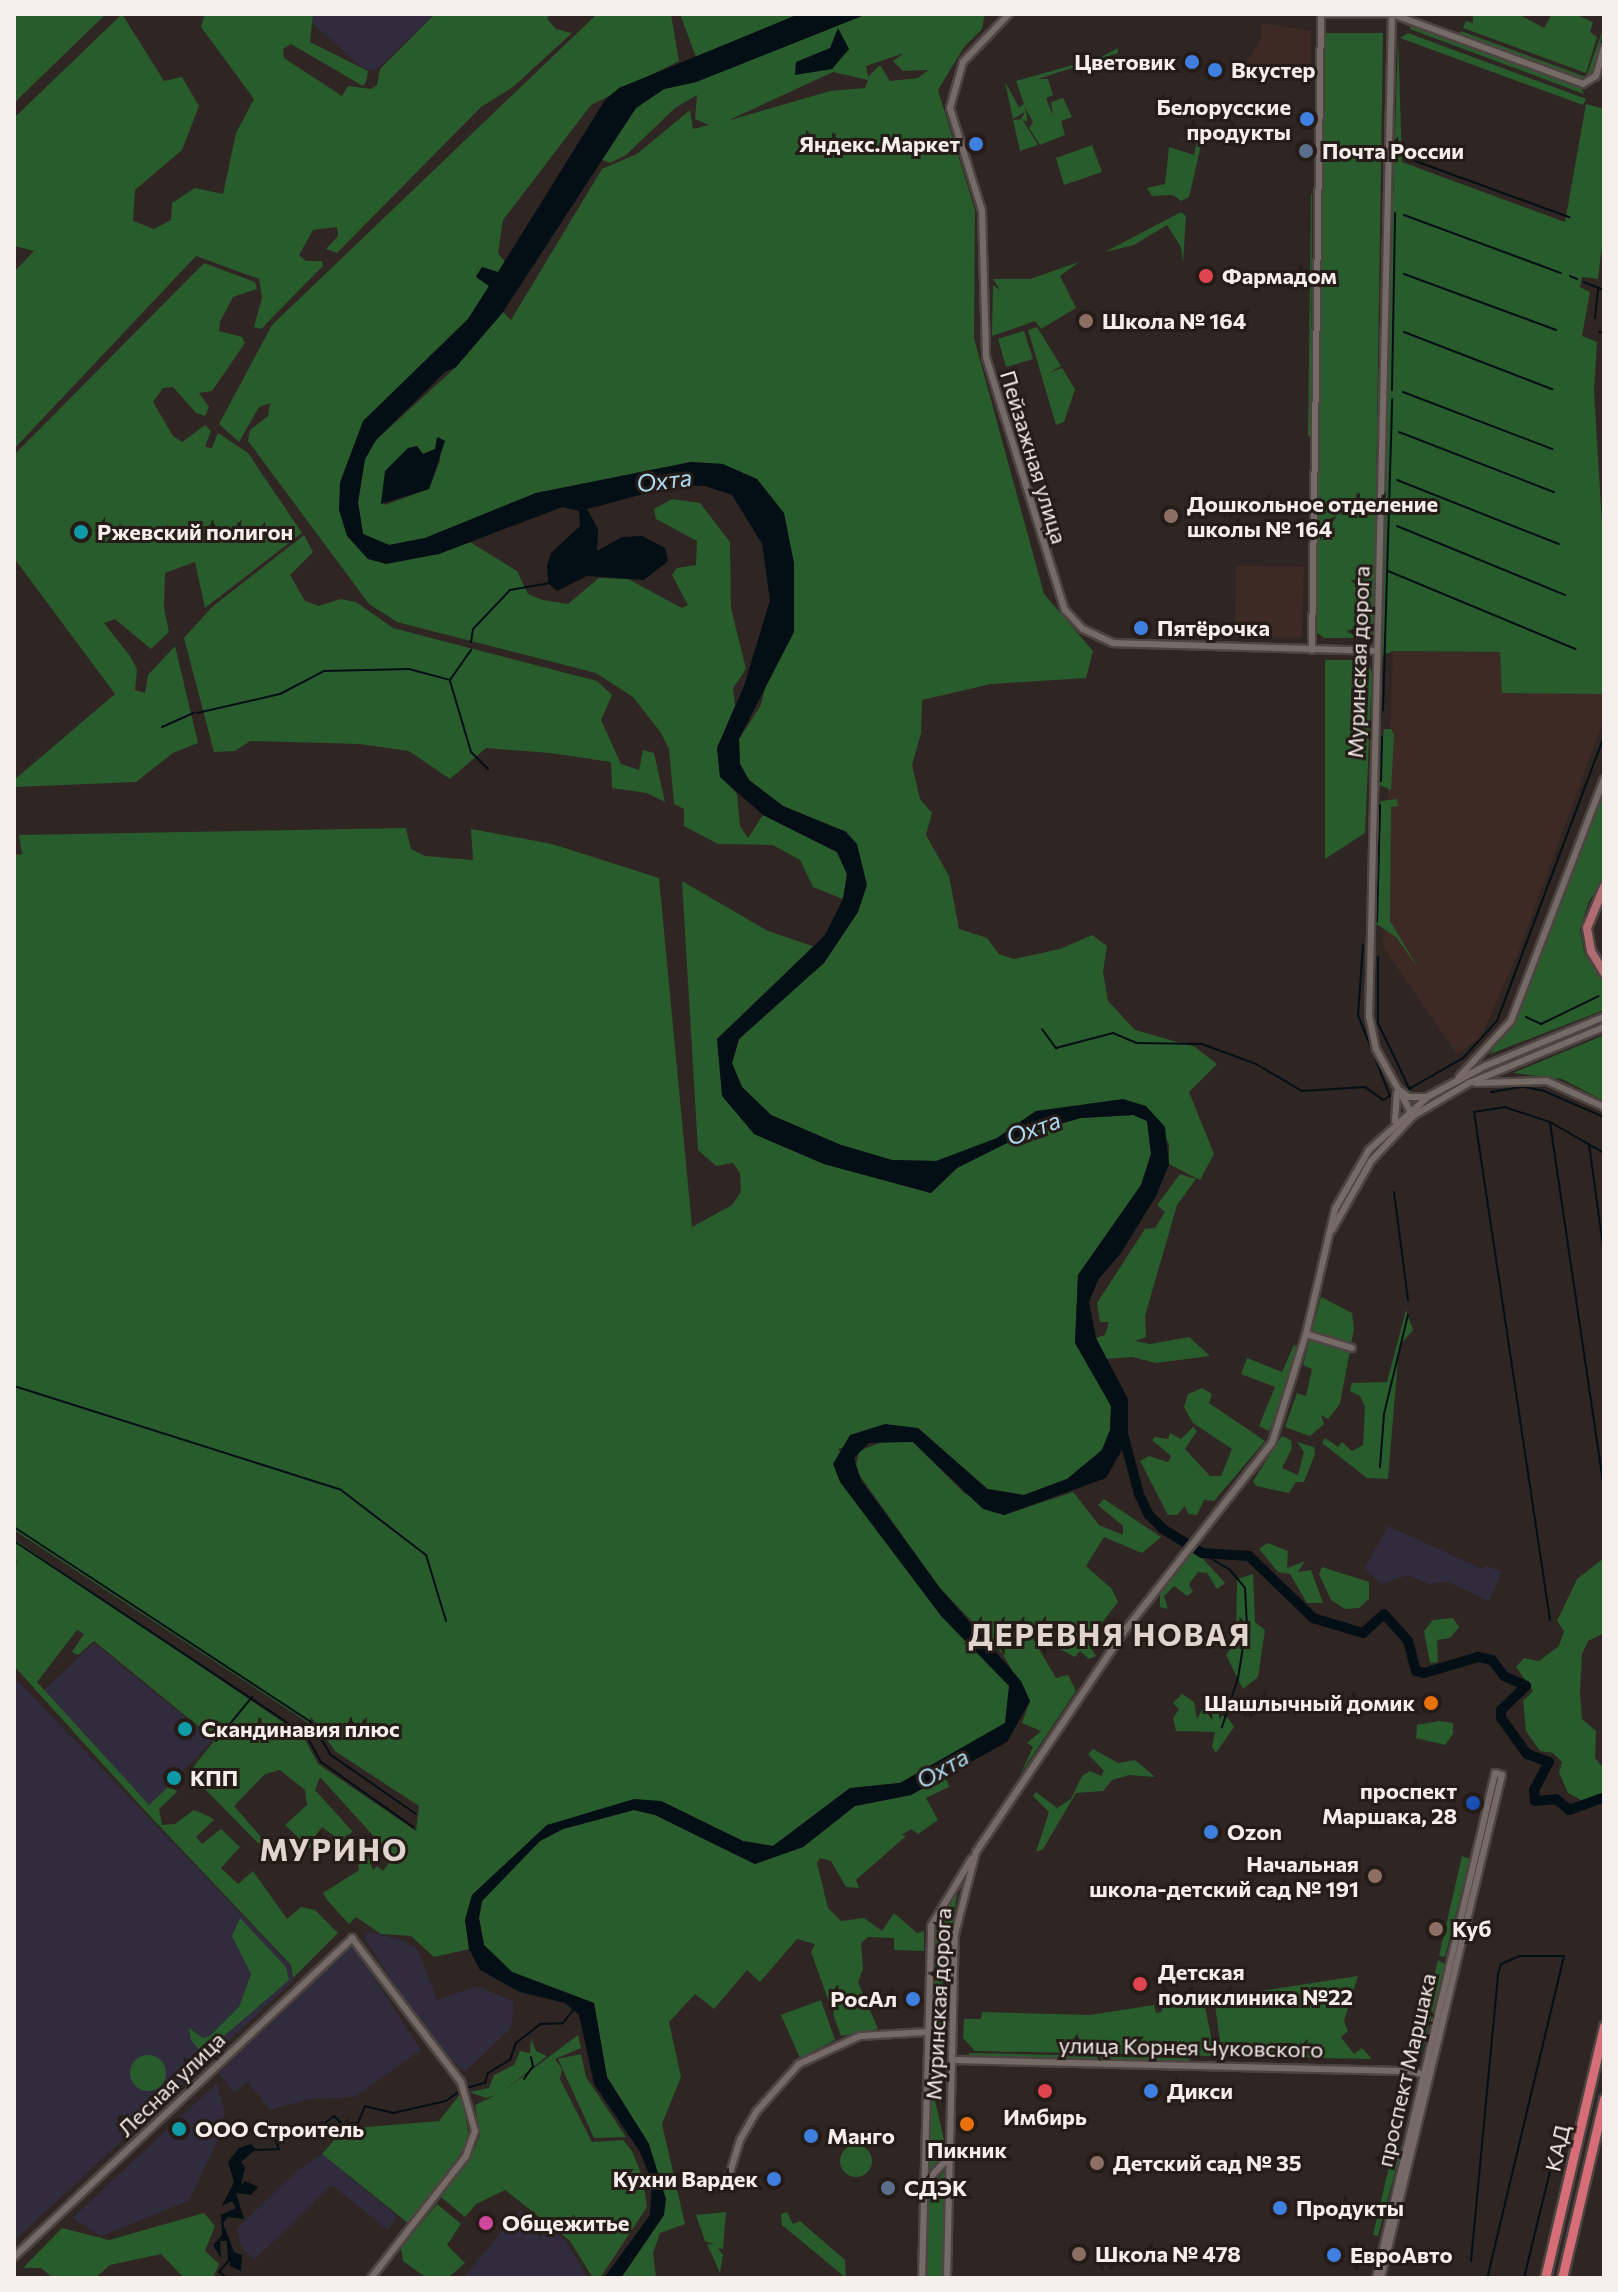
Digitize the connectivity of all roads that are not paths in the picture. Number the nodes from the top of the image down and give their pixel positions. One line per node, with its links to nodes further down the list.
1 (1009, 14): 5 (street, Пейзажная улица)
2 (1322, 14): 3 (street); 5 (street)
3 (1392, 14): 4 (street); 6 (street, Муринская дорога)
4 (1604, 48)
5 (1312, 650): 6 (street, Пейзажная улица)
6 (1377, 651): 14 (street, Муринская дорога)
7 (1604, 779): 12 (street)
8 (1604, 887): 9 (main road)
9 (1604, 973)
10 (1604, 1017): 12 (street)
11 (1604, 1027): 13 (street)
12 (1455, 1082): 15 (street)
13 (1469, 1083): 16 (street); 17 (street)
14 (1396, 1087): 15 (street); 17 (street, Муринская дорога); 18 (street)
15 (1429, 1096): 17 (street)
16 (1604, 1107)
17 (1411, 1113): 18 (street); 19 (street)
18 (1395, 1121): 19 (street)
19 (1329, 1238): 20 (street)
20 (1306, 1334): 21 (street); 22 (street, Муринская дорога)
21 (1352, 1348)
22 (976, 1852): 24 (street); 25 (street, Муринская дорога)
23 (1604, 2026): 36 (highway, КАД)
24 (928, 2032): 29 (street); 30 (street)
25 (952, 2060): 26 (street, улица Корнея Чуковского); 28 (street, Муринская дорога)
26 (1425, 2075): 26 (street, проспект Маршака); 35 (street, проспект Маршака)
27 (1604, 2099): 37 (highway, КАД)
28 (950, 2156): 30 (street); 34 (street, Муринская дорога)
29 (728, 2179)
30 (925, 2184): 33 (street)
31 (14, 2257): 32 (street, Лесная улица)
32 (371, 2278)
33 (922, 2278)
34 (947, 2278)
35 (1378, 2278)
36 (1545, 2278)
37 (1562, 2278)

